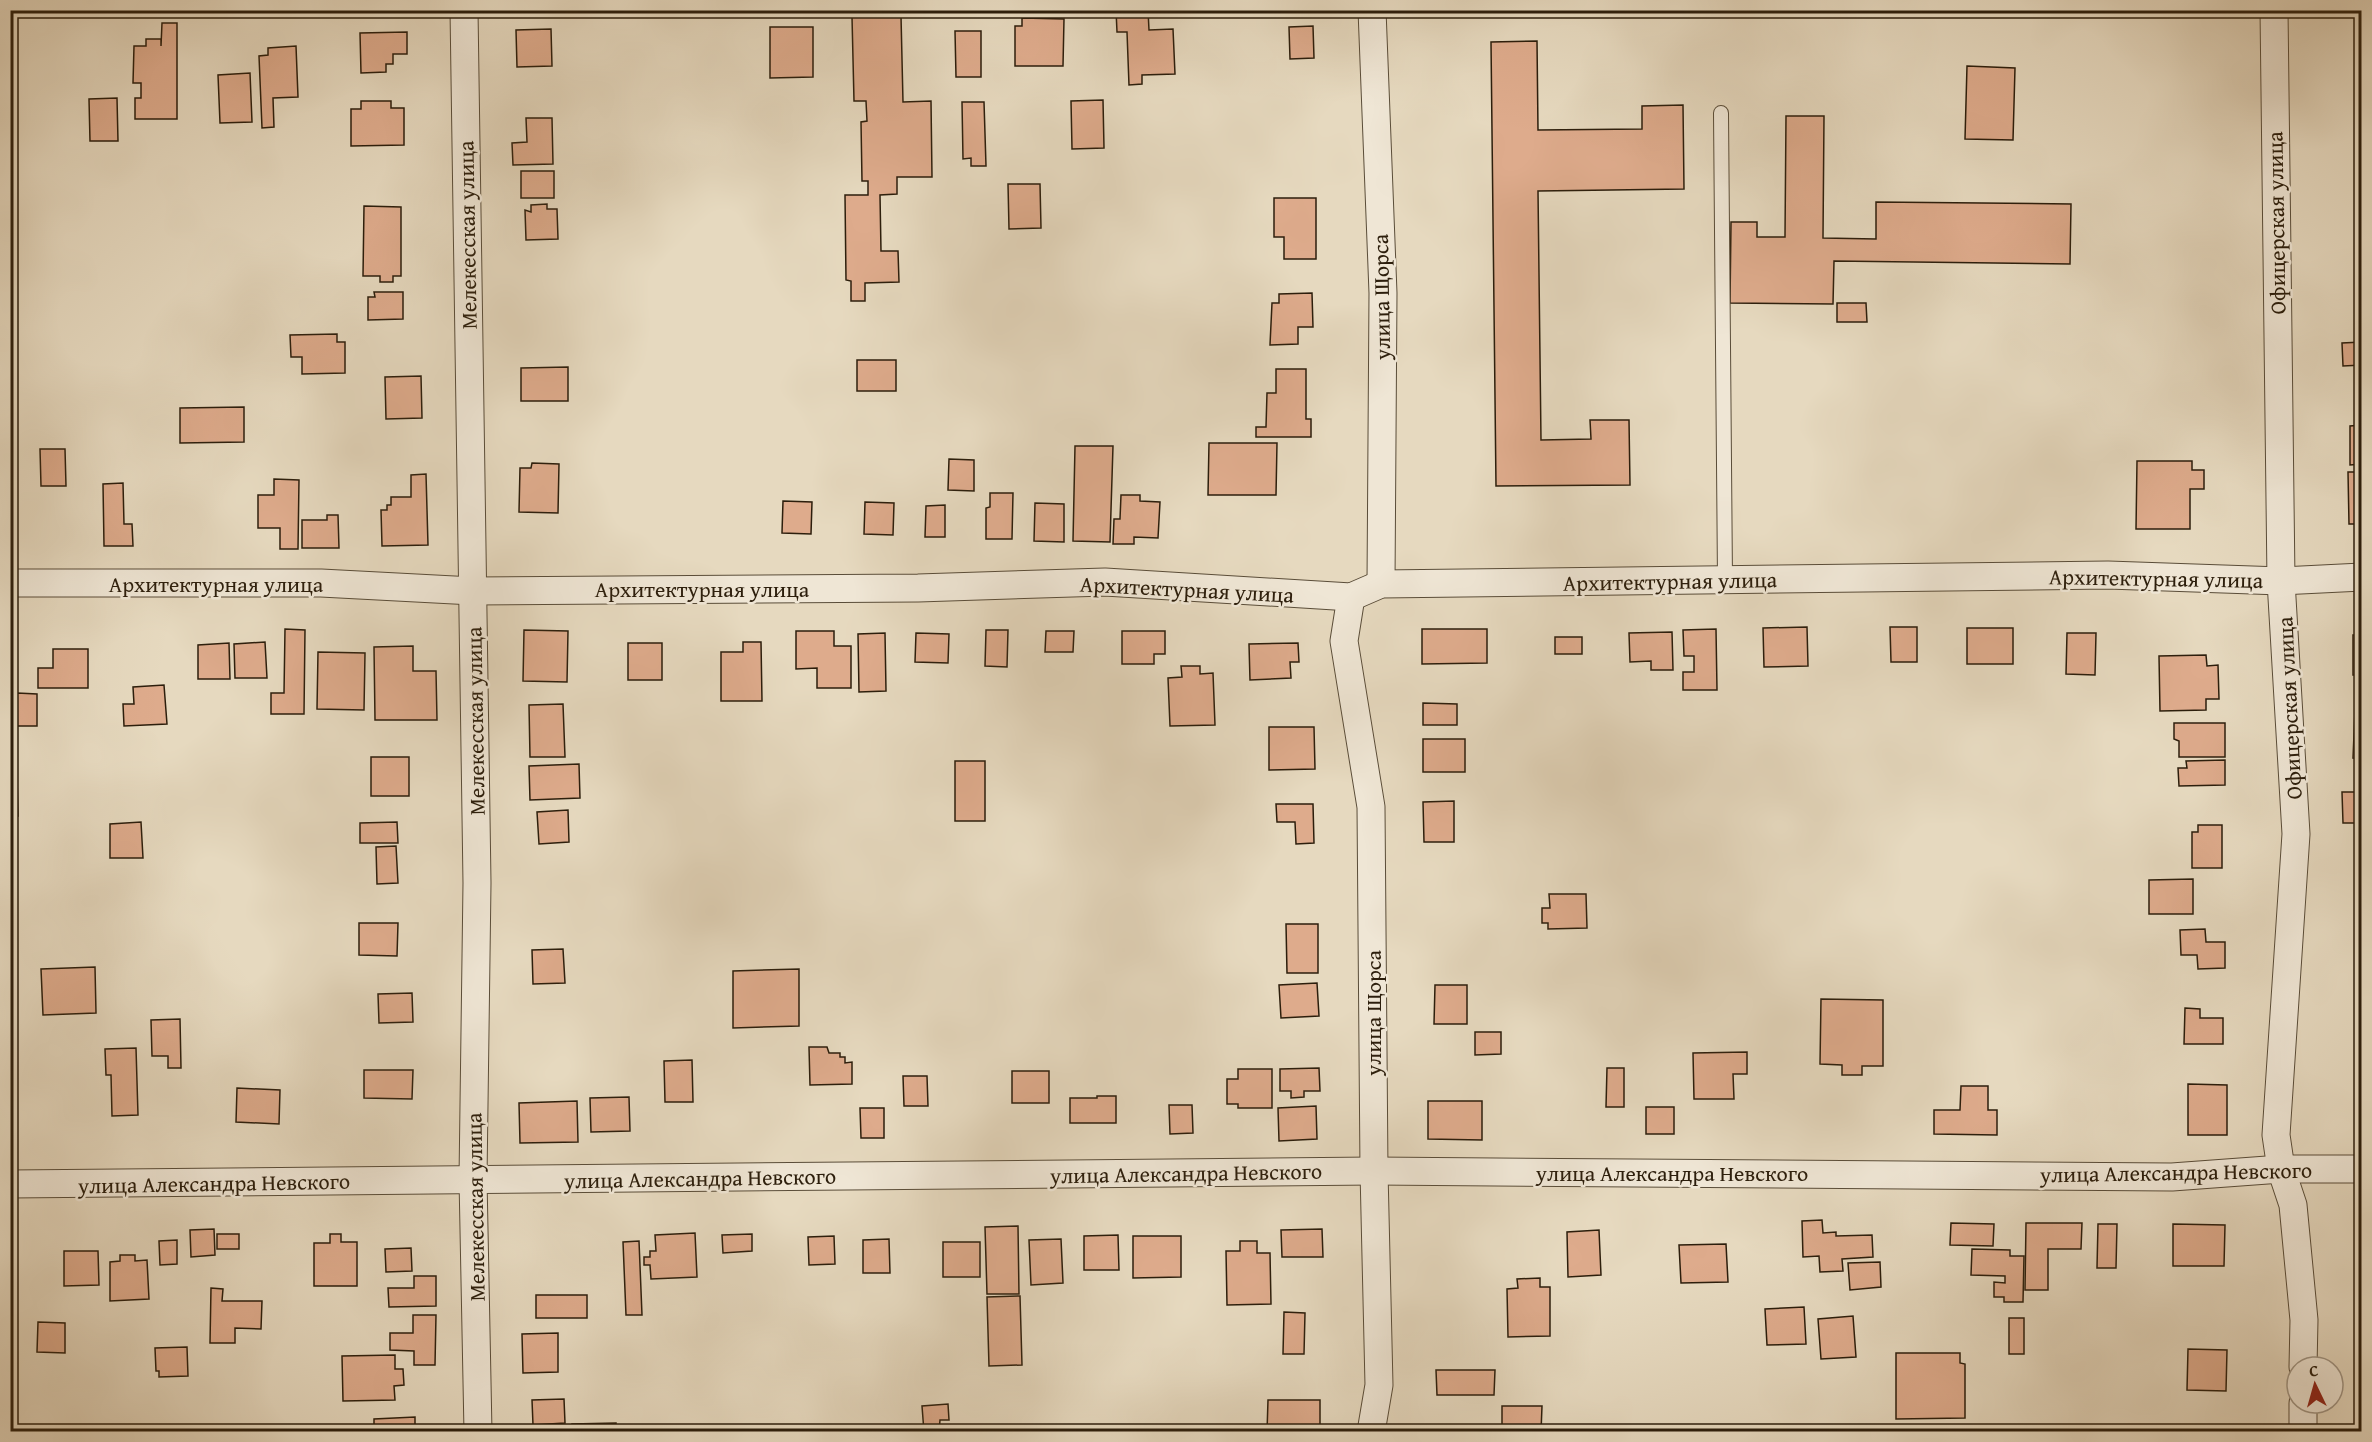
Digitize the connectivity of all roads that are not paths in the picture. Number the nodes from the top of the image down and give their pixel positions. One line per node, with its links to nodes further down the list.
1 (464, 10): 10 (street, Мелекесская улица)
2 (1372, 10): 9 (street, улица Щорса)
3 (2274, 10): 7 (street, Офицерская улица)
4 (1721, 113): 6 (lane)
5 (2361, 577): 7 (street, Архитектурная улица)
6 (1725, 580): 7 (street, Архитектурная улица); 9 (street, Архитектурная улица)
7 (2281, 581): 12 (street, Офицерская улица)
8 (10, 584): 10 (street, Архитектурная улица)
9 (1381, 584): 11 (street, Архитектурная улица)
10 (473, 591): 11 (street, Архитектурная улица); 15 (street, Мелекесская улица)
11 (1351, 597): 14 (street, улица Щорса)
12 (2281, 1169): 13 (street, улица Александра Невского); 14 (street, улица Александра Невского); 17 (street, Офицерская улица)
13 (2361, 1169)
14 (1374, 1171): 15 (street, улица Александра Невского); 20 (street, улица Щорса)
15 (472, 1179): 16 (street, улица Александра Невского); 19 (street, Мелекесская улица)
16 (10, 1184)
17 (2304, 1355)
18 (2303, 1415): 21 (street)
19 (478, 1431)
20 (1371, 1431)
21 (2303, 1431)

